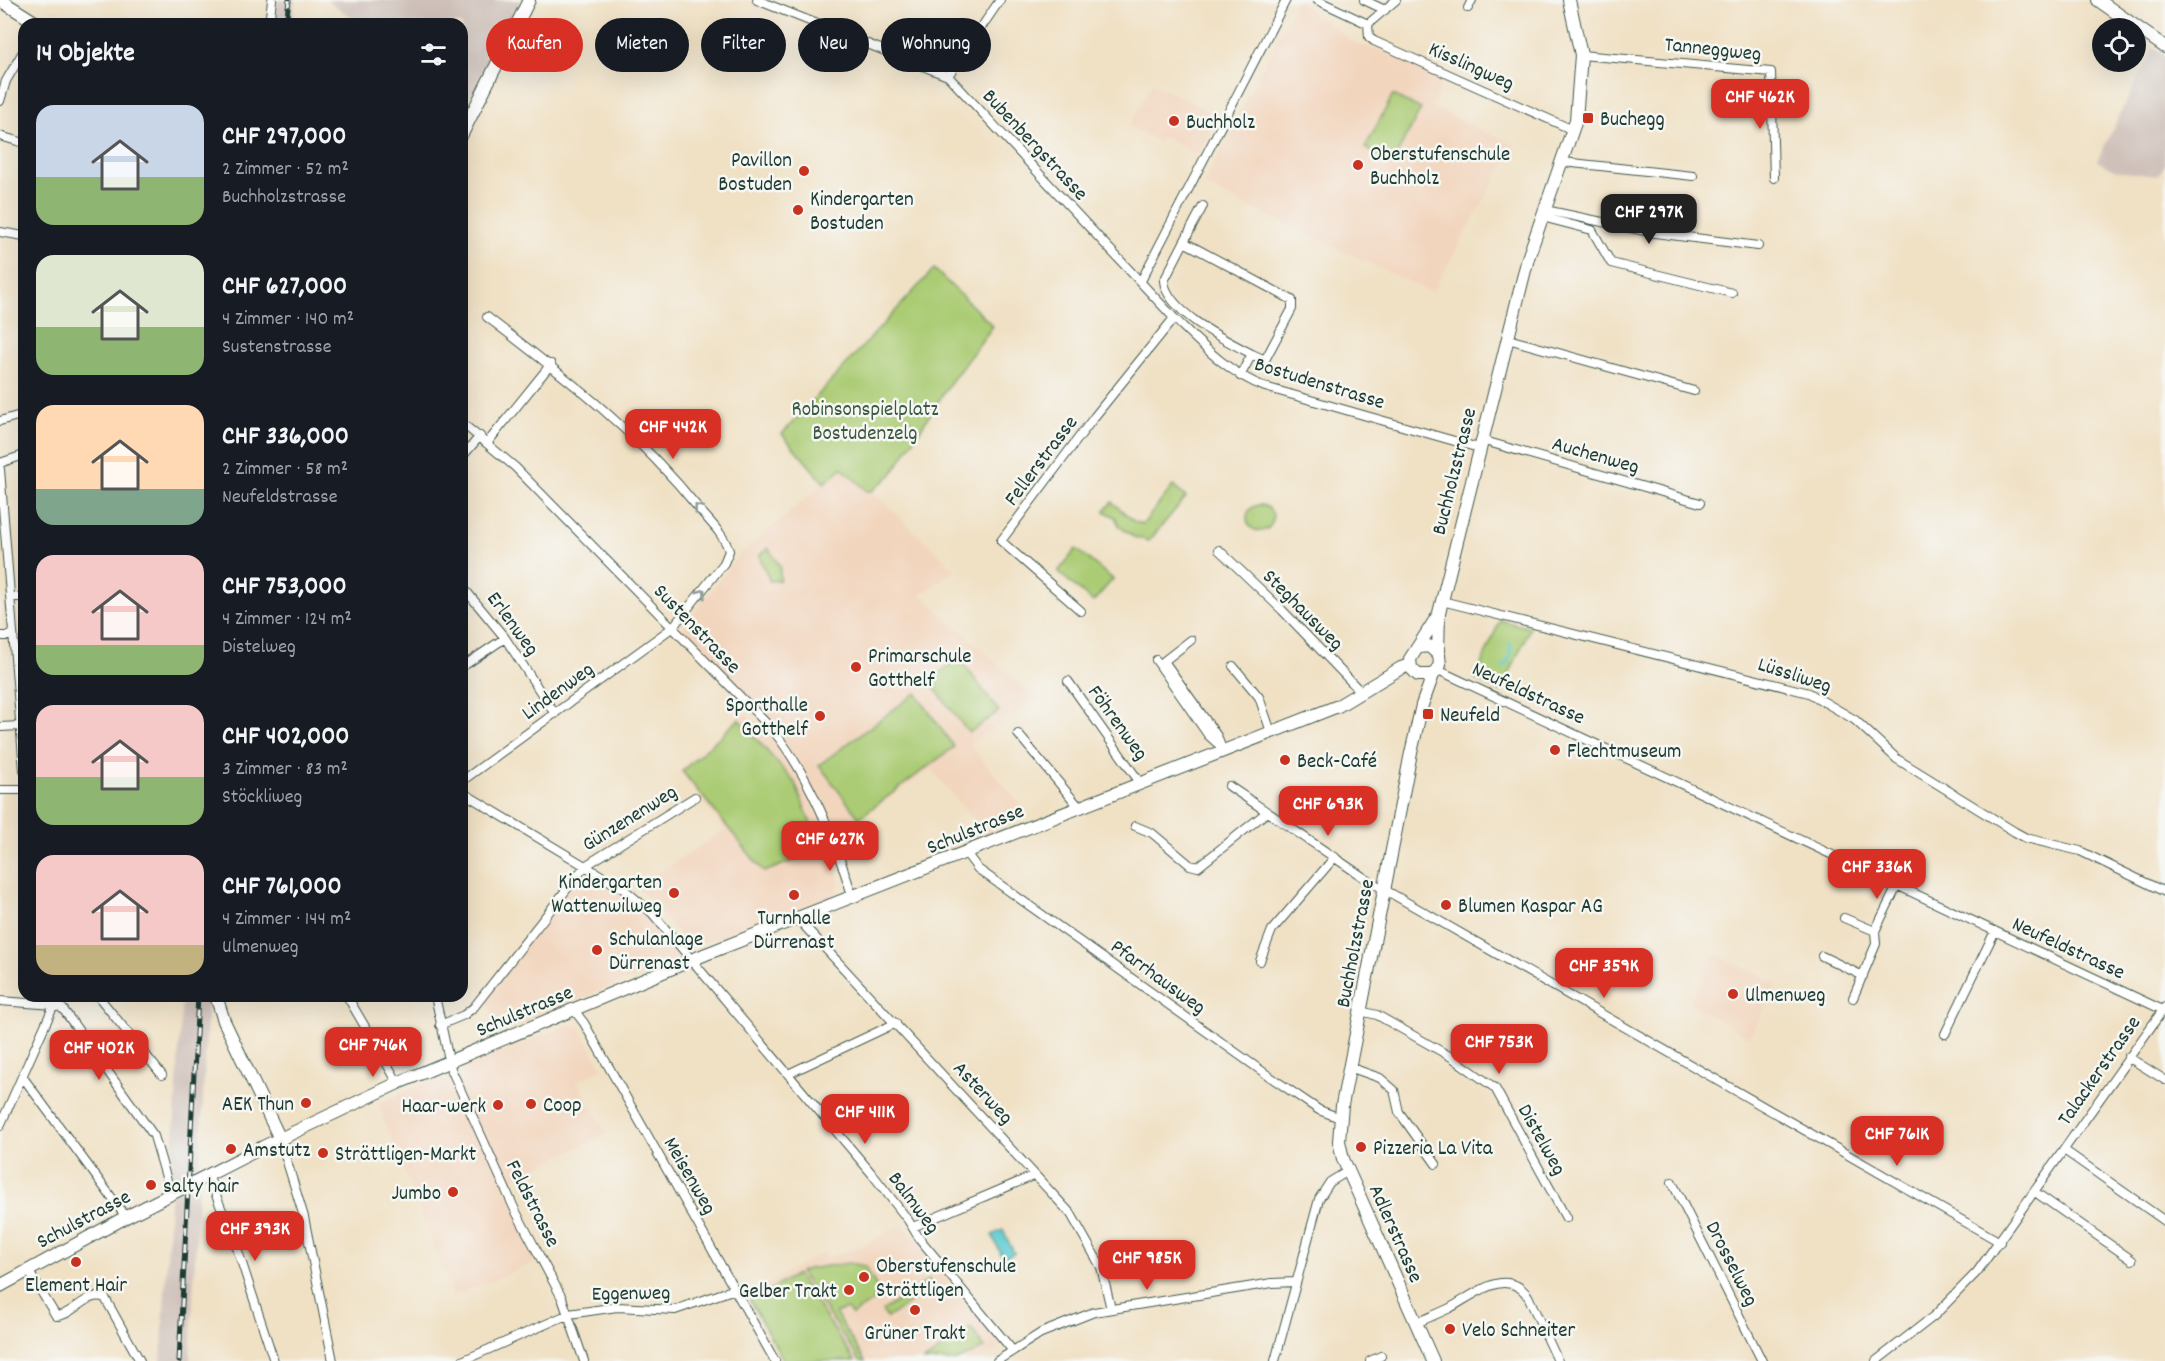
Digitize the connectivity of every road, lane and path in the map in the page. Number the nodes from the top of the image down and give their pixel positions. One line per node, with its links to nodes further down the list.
1 (0, 0): 13 (street)
2 (272, 0): 14 (street)
3 (529, 0): 21 (street)
4 (757, 0): 19 (street, Bubenbergstrasse)
5 (1000, 0): 19 (street)
6 (1286, 0): 34 (street)
7 (1317, 0): 15 (street)
8 (1364, 0): 12 (street)
9 (1396, 0): 12 (street)
10 (1569, 0): 17 (street, Buchholzstrasse)
11 (2098, 0): 16 (street)
12 (1385, 10): 15 (street)
13 (28, 18)
14 (270, 18)
15 (1368, 24): 22 (street, Kisslingweg)
16 (2165, 47)
17 (1581, 55): 22 (street, Buchholzstrasse); 27 (street, Tanneggweg)
18 (18, 60): 20 (street)
19 (948, 76): 34 (street, Bubenbergstrasse)
20 (0, 101)
21 (468, 122)
22 (1573, 130): 25 (street, Buchholzstrasse)
23 (0, 136): 24 (street)
24 (18, 141)
25 (1563, 162): 26 (street); 29 (street, Buchholzstrasse)
26 (1693, 176)
27 (1774, 178)
28 (1203, 206): 32 (street)
29 (1543, 213): 33 (street); 35 (street); 38 (street, Buchholzstrasse)
30 (0, 232): 31 (street)
31 (18, 235)
32 (1184, 242): 39 (street); 39 (street)
33 (1758, 246)
34 (1141, 281): 37 (street, Bostudenstrasse)
35 (1732, 293)
36 (487, 317): 40 (street, Lindenweg)
37 (1174, 318): 41 (street, Bostudenstrasse); 59 (street, Fellerstrasse)
38 (1508, 339): 42 (street); 47 (street, Buchholzstrasse)
39 (1252, 354): 41 (street)
40 (551, 364): 46 (street); 60 (street, Lindenweg, one-way to 40)
41 (1240, 376): 47 (street, Bostudenstrasse)
42 (1694, 391)
43 (18, 416): 44 (street)
44 (0, 421)
45 (468, 427): 46 (street, Sustenstrasse)
46 (484, 439): 48 (street); 60 (street, Sustenstrasse)
47 (1480, 444): 52 (street, Auchenweg); 58 (street, Buchholzstrasse)
48 (468, 452)
49 (18, 457): 50 (street)
50 (0, 463)
51 (0, 469): 53 (street)
52 (1700, 503)
53 (3, 541): 56 (street)
54 (1219, 550): 74 (street, Steghausweg)
55 (468, 593): 63 (street, Erlenweg)
56 (11, 597): 57 (street); 62 (street)
57 (18, 597)
58 (1440, 607): 65 (street, Buchholzstrasse); 66 (street, Buchholzstrasse); 97 (street, Lüssliweg)
59 (1081, 611)
60 (672, 627): 76 (street, Lindenweg); 98 (street, Sustenstrasse)
61 (0, 636): 62 (street)
62 (13, 636): 73 (street)
63 (505, 638): 68 (street); 76 (street, Erlenweg)
64 (1191, 640): 81 (street)
65 (1419, 647): 66 (street); 70 (street)
66 (1438, 652): 71 (street)
67 (1156, 660): 81 (street)
68 (468, 663)
69 (1233, 666): 79 (street)
70 (1414, 670): 71 (street); 74 (street, Schulstrasse); 75 (street, Buchholzstrasse)
71 (1435, 673): 75 (street, Buchholzstrasse); 95 (street, Neufeldstrasse)
72 (1068, 681): 83 (street, Föhrenweg)
73 (18, 692)
74 (1362, 693): 79 (street, Schulstrasse)
75 (1422, 705): 96 (street, Buchholzstrasse)
76 (555, 714): 82 (street, Lindenweg)
77 (18, 726): 78 (street)
78 (0, 727)
79 (1271, 732): 81 (street, Schulstrasse)
80 (1018, 734): 89 (street)
81 (1221, 748): 83 (street, Schulstrasse)
82 (468, 777)
83 (1141, 784): 89 (street, Schulstrasse)
84 (1229, 786): 90 (street)
85 (0, 790): 86 (street)
86 (18, 790)
87 (468, 796): 94 (street, Balmweg)
88 (695, 797): 94 (street, Günzenenweg)
89 (1080, 808): 92 (street, Schulstrasse)
90 (1267, 812): 91 (street); 93 (street)
91 (1135, 826)
92 (966, 852): 98 (street, Schulstrasse); 131 (street, Pfarrhausweg)
93 (1335, 857): 96 (street); 105 (street)
94 (585, 866): 104 (street, Balmweg); 121 (street, Günzenenweg)
95 (1898, 884): 101 (street); 102 (street, Neufeldstrasse)
96 (1385, 887): 119 (street, Buchholzstrasse); 146 (street)
97 (2165, 892)
98 (853, 898): 100 (street, Schulstrasse)
99 (1844, 918): 101 (street)
100 (799, 920): 104 (street, Schulstrasse); 120 (street, Asterweg)
101 (1875, 931): 106 (street)
102 (1995, 931): 117 (street, Neufeldstrasse); 122 (street, Neufeldstrasse)
103 (1822, 956): 106 (street)
104 (691, 960): 118 (street, Schulstrasse); 126 (street, Balmweg)
105 (1260, 961)
106 (1863, 976): 107 (street)
107 (1853, 998)
108 (0, 1000): 109 (street)
109 (18, 1002)
110 (22, 1002): 116 (street)
111 (55, 1002): 116 (street)
112 (103, 1002): 127 (street)
113 (218, 1002): 133 (street)
114 (351, 1002): 130 (street)
115 (436, 1002): 121 (street)
116 (54, 1005): 128 (street); 141 (street)
117 (2164, 1009): 123 (street, Talackerstrasse)
118 (573, 1010): 124 (street, Schulstrasse); 151 (street, Meisenweg)
119 (1360, 1011): 125 (street, Buchholzstrasse); 143 (street, Distelweg)
120 (896, 1023): 126 (street); 138 (street, Asterweg)
121 (440, 1025): 124 (street)
122 (1945, 1034)
123 (2128, 1057): 129 (street); 134 (street, Talackerstrasse)
124 (449, 1062): 130 (street, Schulstrasse); 153 (street, Feldstrasse)
125 (1349, 1067): 131 (street, Buchholzstrasse); 135 (street)
126 (788, 1074): 145 (street, Balmweg)
127 (162, 1075)
128 (22, 1076): 132 (street); 142 (street)
129 (2165, 1080)
130 (398, 1083): 133 (street, Schulstrasse)
131 (1340, 1118): 136 (street, Adlerstrasse)
132 (0, 1126)
133 (280, 1139): 137 (street, Schulstrasse); 159 (street)
134 (2064, 1150): 140 (street, Talackerstrasse); 144 (street, Talackerstrasse)
135 (1436, 1164)
136 (1348, 1172): 149 (street); 154 (street, Adlerstrasse)
137 (208, 1175): 141 (street, Schulstrasse); 158 (street)
138 (1035, 1175): 145 (street); 152 (street, Asterweg)
139 (1672, 1182): 168 (street, Drosselweg)
140 (2035, 1192): 146 (street, Talackerstrasse); 147 (street)
141 (171, 1194): 142 (street, Schulstrasse)
142 (126, 1217): 148 (street, Schulstrasse)
143 (1566, 1218)
144 (2165, 1221)
145 (913, 1227): 155 (street, Balmweg)
146 (2000, 1242): 169 (street, Talackerstrasse)
147 (2132, 1260)
148 (28, 1270): 150 (street, Schulstrasse); 157 (street)
149 (1296, 1282): 152 (street); 164 (street)
150 (0, 1286)
151 (735, 1289): 153 (street, Eggenweg); 162 (street, Meisenweg)
152 (1111, 1309): 155 (street)
153 (569, 1314): 160 (street, Eggenweg); 161 (street, Feldstrasse)
154 (1416, 1323): 166 (street, Adlerstrasse); 167 (street)
155 (1013, 1351): 163 (street)
156 (1381, 1356): 165 (street)
157 (140, 1361)
158 (274, 1361)
159 (333, 1361)
160 (462, 1361)
161 (584, 1361)
162 (775, 1361)
163 (997, 1361)
164 (1275, 1361)
165 (1370, 1361)
166 (1433, 1361)
167 (1558, 1361)
168 (1762, 1361)
169 (1876, 1361)

